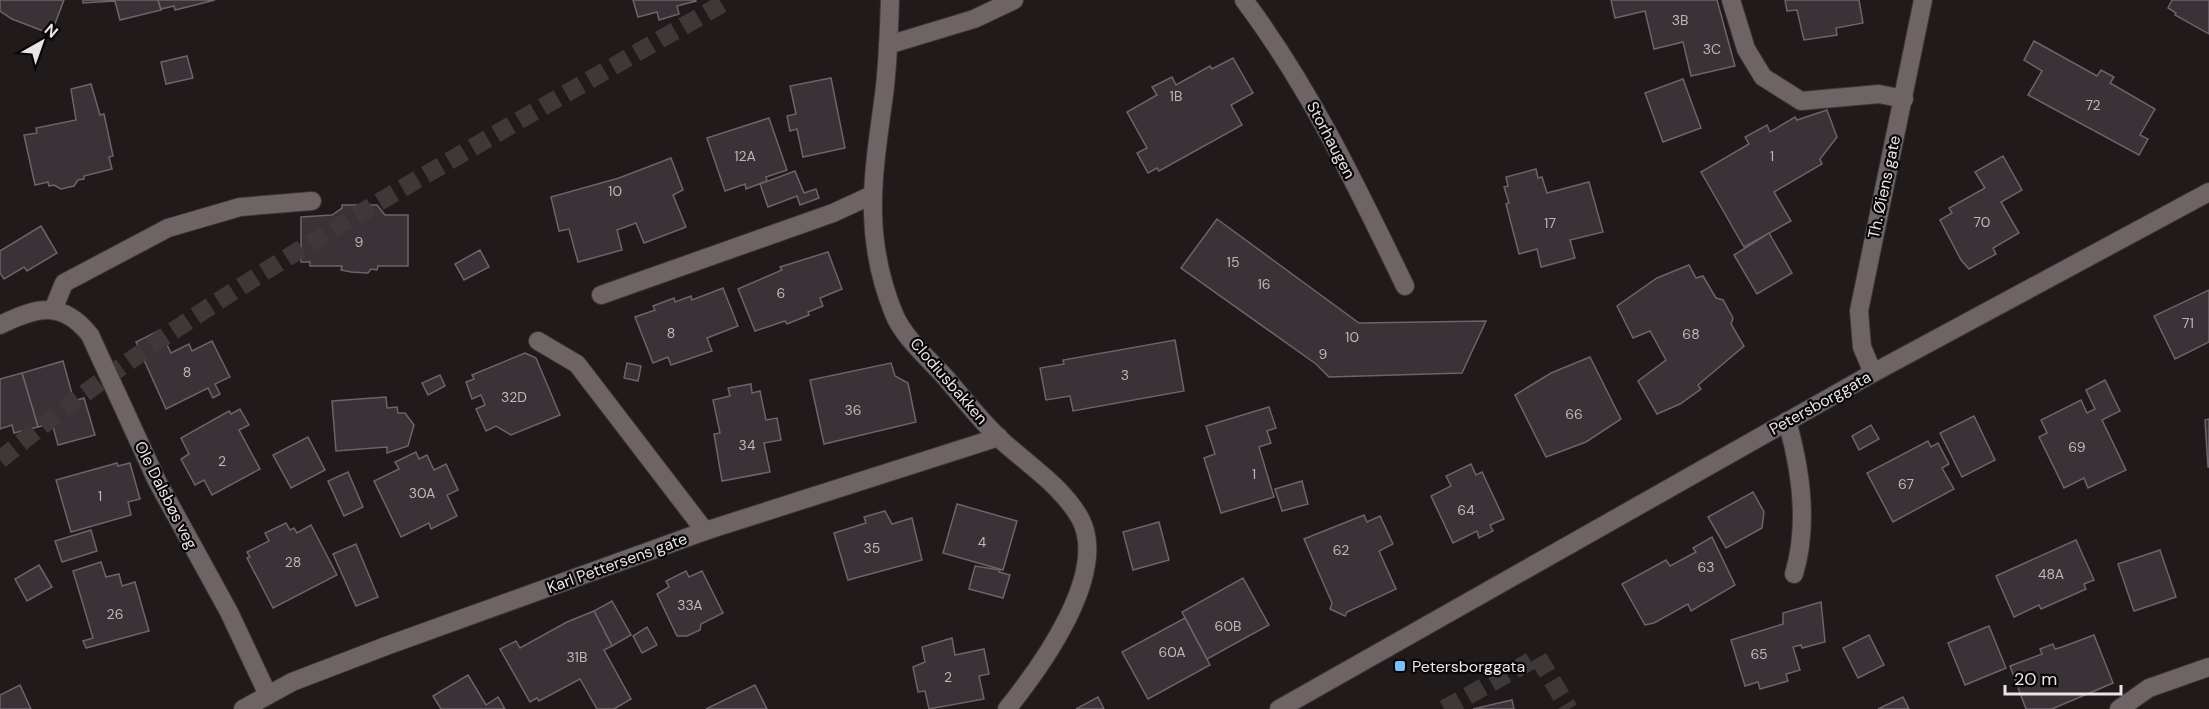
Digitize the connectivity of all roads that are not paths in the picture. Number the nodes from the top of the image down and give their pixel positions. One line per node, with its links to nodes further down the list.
1 (890, 0): 6 (street, Clodiusbakken)
2 (1014, 0): 6 (street)
3 (1244, 0): 11 (street, Storhaugen)
4 (1731, 0): 7 (street)
5 (1923, 0): 7 (street, Th. Øiens gate)
6 (888, 45): 9 (street, Clodiusbakken)
7 (1904, 99): 16 (street, Th. Øiens gate)
8 (2209, 192): 16 (street, Petersborggata)
9 (872, 195): 12 (street); 18 (street, Clodiusbakken)
10 (312, 201): 13 (street)
11 (1405, 286)
12 (601, 295)
13 (53, 310): 14 (street); 22 (street, Ole Dalsbøs veg)
14 (0, 325)
15 (538, 341): 19 (street)
16 (1873, 373): 17 (street, Petersborggata)
17 (1787, 421): 20 (street); 25 (street, Petersborggata)
18 (999, 437): 19 (street, Karl Pettersens gate); 24 (street, Clodiusbakken)
19 (705, 531): 22 (street, Karl Pettersens gate)
20 (1794, 574)
21 (2209, 667): 26 (street)
22 (268, 695): 23 (street, Karl Pettersens gate)
23 (243, 709)
24 (1007, 709)
25 (1279, 709)
26 (2119, 709)

